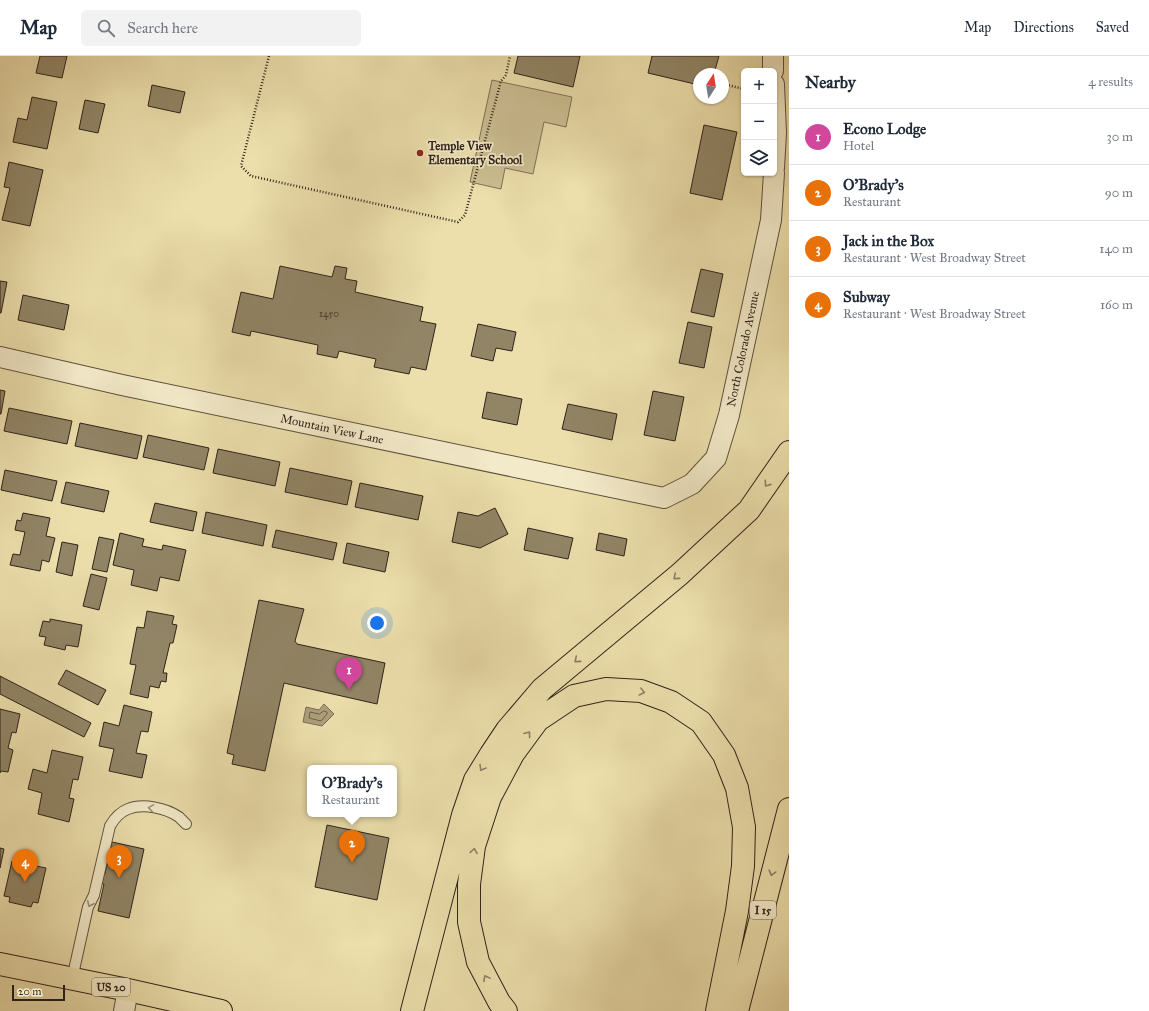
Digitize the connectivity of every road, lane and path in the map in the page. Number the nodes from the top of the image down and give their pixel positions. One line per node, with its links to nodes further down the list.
1 (269, 56): 2 (path)
2 (510, 56)
3 (773, 56): 4 (street)
4 (773, 68)
5 (729, 85): 6 (path)
6 (741, 88)
7 (775, 104): 8 (street)
8 (776, 140)
9 (774, 176): 12 (street, North Colorado Avenue)
10 (0, 357): 12 (street, Mountain View Lane)
11 (789, 452): 19 (main road, one-way to 19)
12 (664, 498)
13 (789, 808): 22 (main road, I 15, one-way to 22)
14 (186, 824): 16 (lane, one-way to 16)
15 (0, 964): 16 (main road, US 20)
16 (72, 979): 17 (main road, US 20)
17 (126, 1001): 18 (main road, US 20)
18 (221, 1011)
19 (412, 1011)
20 (506, 1011): 21 (main road, one-way to 21)
21 (718, 1011)
22 (737, 1011)

